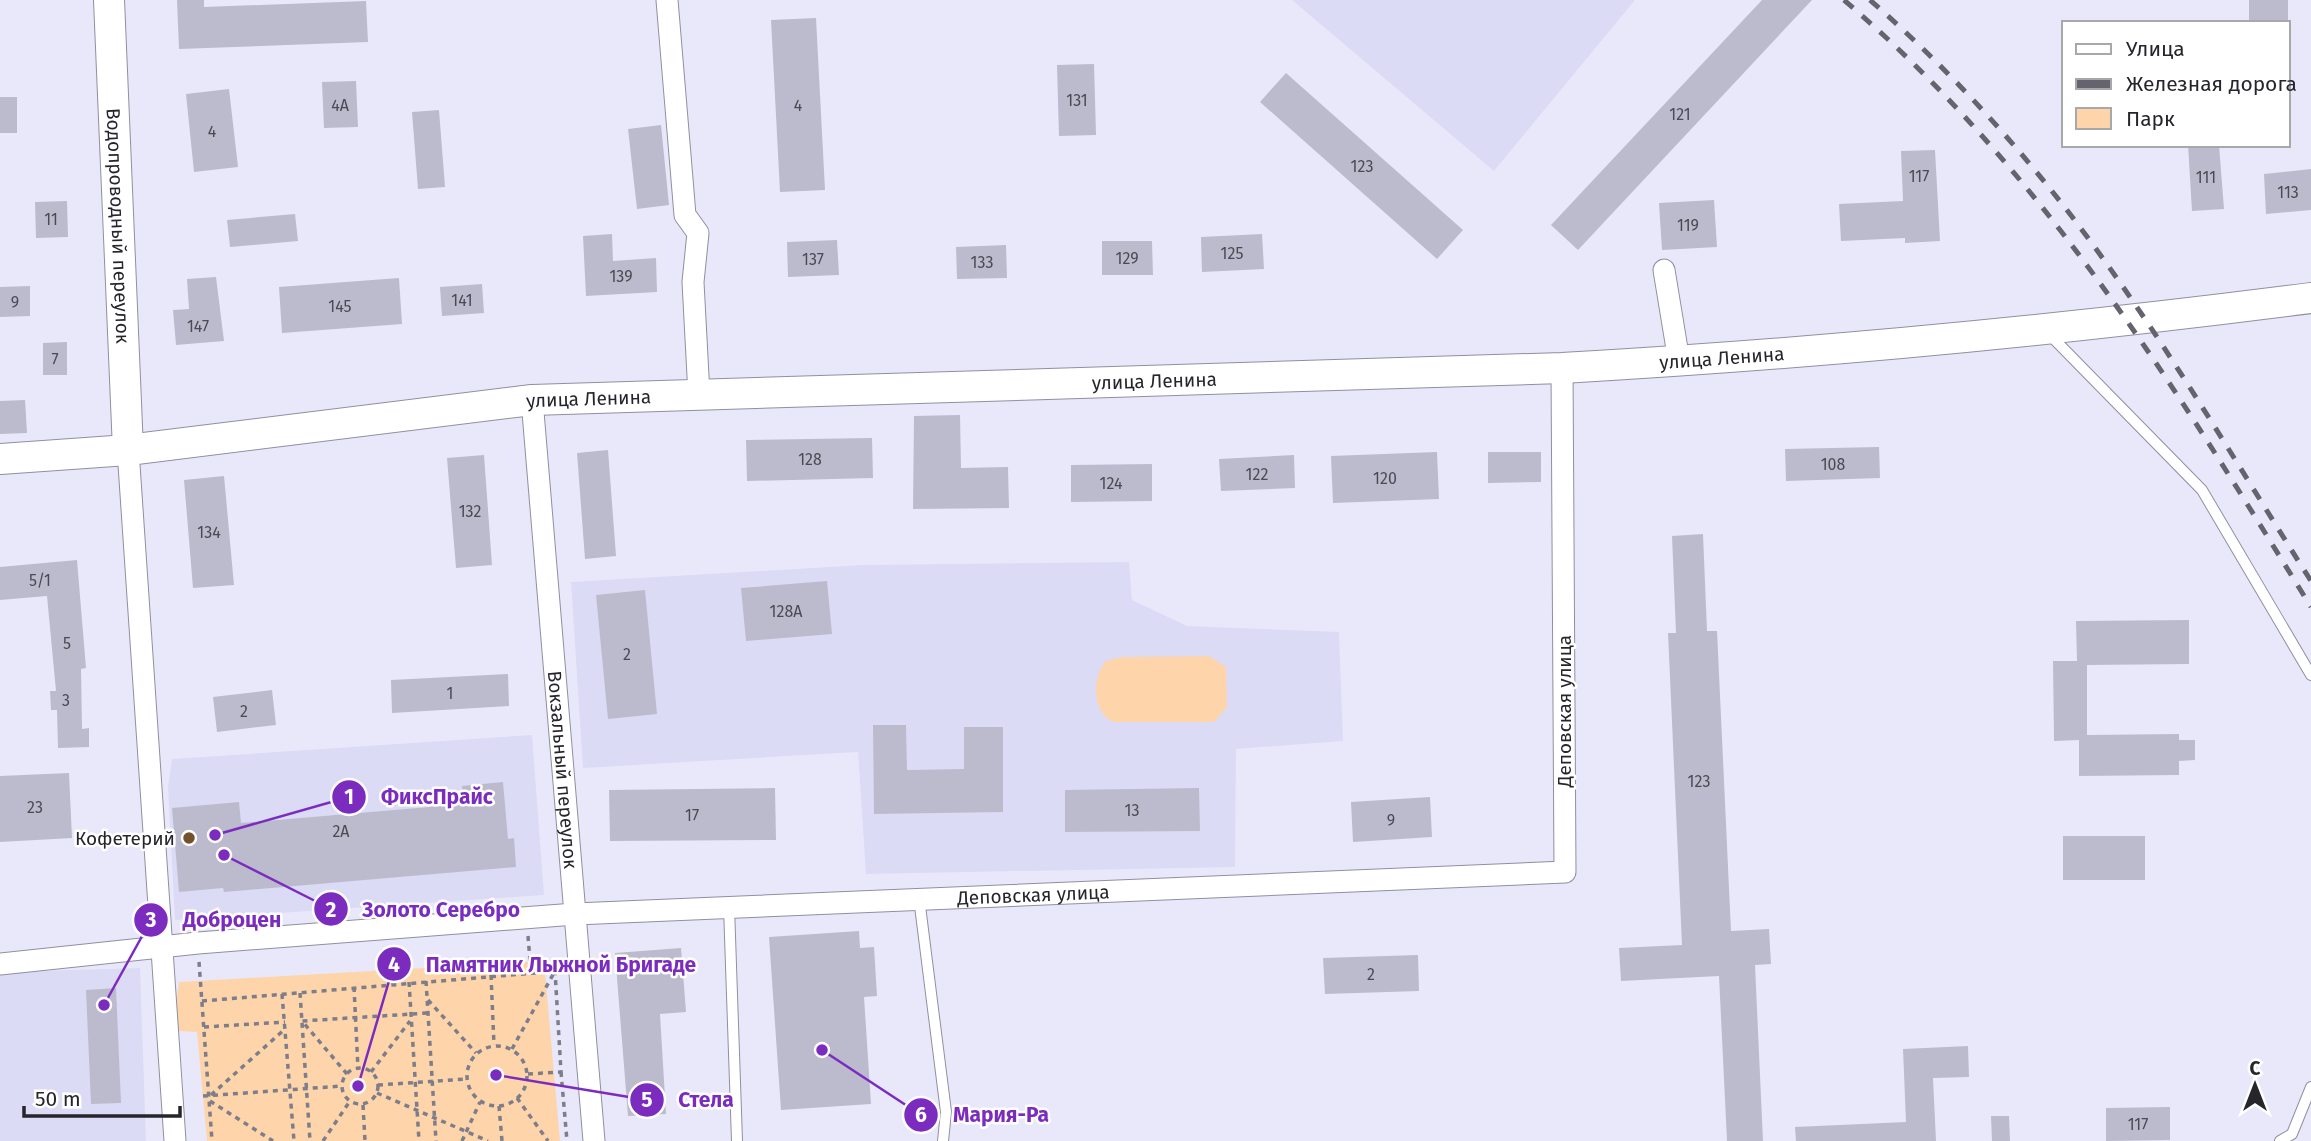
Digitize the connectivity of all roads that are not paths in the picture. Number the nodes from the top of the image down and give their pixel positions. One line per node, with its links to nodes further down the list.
1 (109, 0): 10 (main road, Водопроводный переулок)
2 (667, 0): 8 (street)
3 (1664, 270): 6 (street)
4 (2311, 298): 5 (main road, улица Ленина)
5 (2045, 330): 6 (main road, улица Ленина); 12 (lane)
6 (1679, 361): 7 (main road, улица Ленина)
7 (1562, 368): 8 (main road, улица Ленина); 13 (street, Деповская улица)
8 (699, 396): 9 (main road, улица Ленина)
9 (533, 400): 10 (main road, улица Ленина); 15 (street, Вокзальный переулок)
10 (128, 450): 11 (main road, улица Ленина); 16 (street)
11 (0, 459)
12 (2311, 675)
13 (919, 898): 14 (street, Деповская улица); 22 (lane)
14 (729, 907): 15 (street, Деповская улица); 21 (lane)
15 (575, 914): 16 (street, Деповская улица); 20 (street, Вокзальный переулок)
16 (162, 947): 17 (street, Деповская улица); 19 (street)
17 (0, 964)
18 (2311, 1087): 23 (lane)
19 (175, 1141)
20 (594, 1141)
21 (737, 1141)
22 (943, 1141)
23 (2280, 1141)

